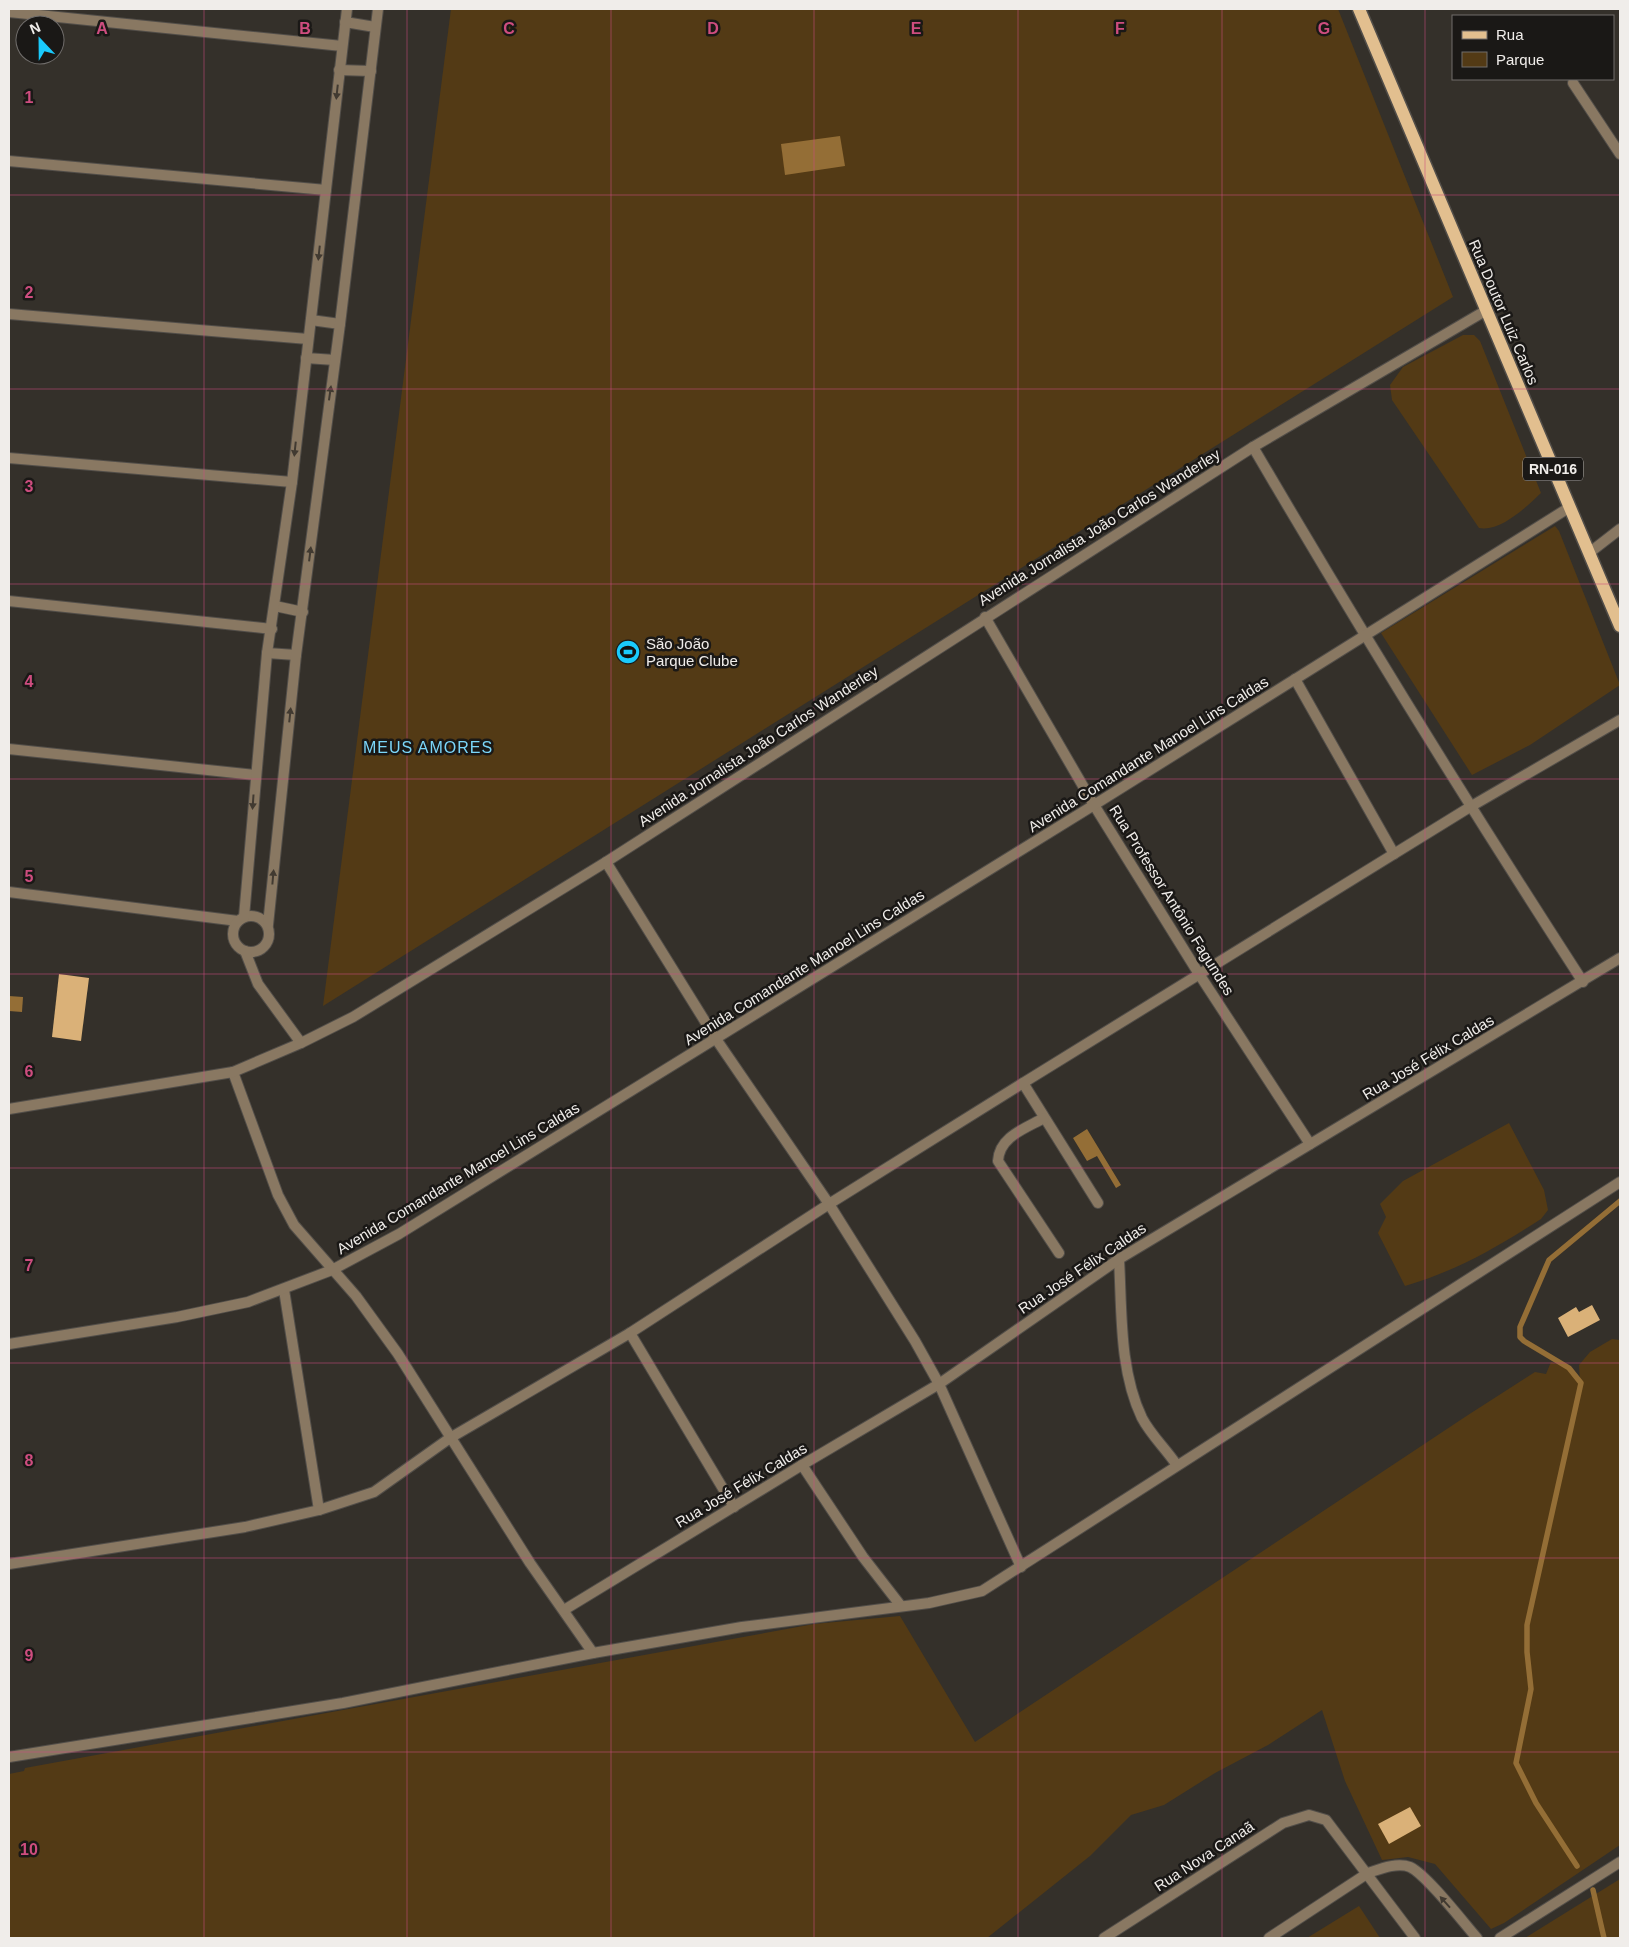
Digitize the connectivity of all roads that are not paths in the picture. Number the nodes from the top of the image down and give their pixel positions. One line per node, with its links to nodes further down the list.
1 (346, 9): 5 (street)
2 (378, 9): 6 (street)
3 (1359, 9): 14 (main road, Rua Doutor Luiz Carlos / RN-016)
4 (9, 12): 7 (street)
5 (345, 22): 6 (street); 7 (street)
6 (375, 27): 9 (street)
7 (342, 46): 8 (street)
8 (339, 70): 9 (street); 13 (street, one-way to 13)
9 (371, 71): 17 (street)
10 (1573, 83): 11 (street)
11 (1620, 154)
12 (9, 161): 13 (street)
13 (326, 190): 16 (street, one-way to 16)
14 (1486, 311): 21 (street, Avenida Jornalista João Carlos Wanderley); 24 (main road, Rua Doutor Luiz Carlos / RN-016)
15 (9, 314): 18 (street)
16 (311, 320): 17 (street); 18 (street)
17 (340, 324): 20 (street)
18 (308, 339): 19 (street)
19 (306, 358): 20 (street); 23 (street, one-way to 23)
20 (334, 360): 29 (street, one-way to 20)
21 (1253, 447): 30 (street, Avenida Jornalista João Carlos Wanderley); 33 (street)
22 (9, 458): 23 (street)
23 (292, 482): 28 (street)
24 (1570, 507): 26 (main road, Rua Doutor Luiz Carlos / RN-016); 33 (street, Avenida Comandante Manoel Lins Caldas)
25 (1620, 529): 26 (street)
26 (1589, 553): 31 (main road, Rua Doutor Luiz Carlos / RN-016)
27 (9, 601): 32 (street)
28 (275, 606): 29 (street); 32 (street)
29 (303, 612): 35 (street)
30 (986, 616): 40 (street, Rua Professor Antônio Fagundes); 43 (street, Avenida Jornalista João Carlos Wanderley)
31 (1620, 626)
32 (272, 629): 34 (street)
33 (1364, 636): 36 (street, Avenida Comandante Manoel Lins Caldas); 41 (street)
34 (267, 653): 35 (street); 39 (street)
35 (296, 655): 46 (street, one-way to 35)
36 (1295, 679): 40 (street, Avenida Comandante Manoel Lins Caldas); 42 (street)
37 (1620, 720): 41 (street)
38 (9, 749): 39 (street)
39 (255, 775): 45 (street, one-way to 45)
40 (1094, 805): 49 (street, Rua Professor Antônio Fagundes); 51 (street, Avenida Comandante Manoel Lins Caldas)
41 (1470, 807): 42 (street); 50 (street)
42 (1394, 854): 49 (street)
43 (606, 862): 51 (street); 52 (street, Avenida Jornalista João Carlos Wanderley)
44 (9, 892): 45 (street)
45 (241, 919): 46 (street); 47 (street)
46 (268, 925): 47 (street)
47 (245, 951): 52 (street)
48 (1620, 958): 50 (street, Rua José Félix Caldas)
49 (1200, 974): 54 (street); 57 (street, Rua Professor Antônio Fagundes)
50 (1583, 982): 57 (street, Rua José Félix Caldas)
51 (716, 1039): 60 (street); 63 (street, Avenida Comandante Manoel Lins Caldas)
52 (301, 1043): 53 (street, Avenida Jornalista João Carlos Wanderley)
53 (232, 1072): 55 (street, Avenida Jornalista João Carlos Wanderley); 63 (street)
54 (1023, 1083): 56 (street); 60 (street)
55 (9, 1109)
56 (1044, 1118): 59 (street); 61 (street)
57 (1310, 1144): 62 (street, Rua José Félix Caldas)
58 (1620, 1182): 69 (street)
59 (1098, 1203)
60 (829, 1204): 65 (street); 67 (street)
61 (1058, 1253)
62 (1119, 1259): 67 (street, Rua José Félix Caldas); 69 (street)
63 (332, 1270): 64 (street, Avenida Comandante Manoel Lins Caldas); 68 (street)
64 (284, 1290): 66 (street, Avenida Comandante Manoel Lins Caldas); 72 (street)
65 (630, 1333): 68 (street); 71 (street)
66 (9, 1344)
67 (939, 1384): 70 (street, Rua José Félix Caldas); 74 (street)
68 (450, 1438): 72 (street); 76 (street)
69 (1176, 1464): 74 (street)
70 (802, 1465): 71 (street, Rua José Félix Caldas); 75 (street)
71 (734, 1506): 76 (street, Rua José Félix Caldas)
72 (319, 1510): 73 (street)
73 (9, 1564)
74 (1021, 1567): 75 (street)
75 (901, 1606): 77 (street)
76 (564, 1610): 77 (street)
77 (593, 1653): 78 (street)
78 (9, 1757)
79 (1620, 1862): 85 (street)
80 (1368, 1873): 81 (street, Rua Nova Canaã); 82 (street); 83 (street); 84 (street, one-way to 80)
81 (1104, 1938)
82 (1269, 1938)
83 (1415, 1938)
84 (1477, 1938)
85 (1500, 1938)

